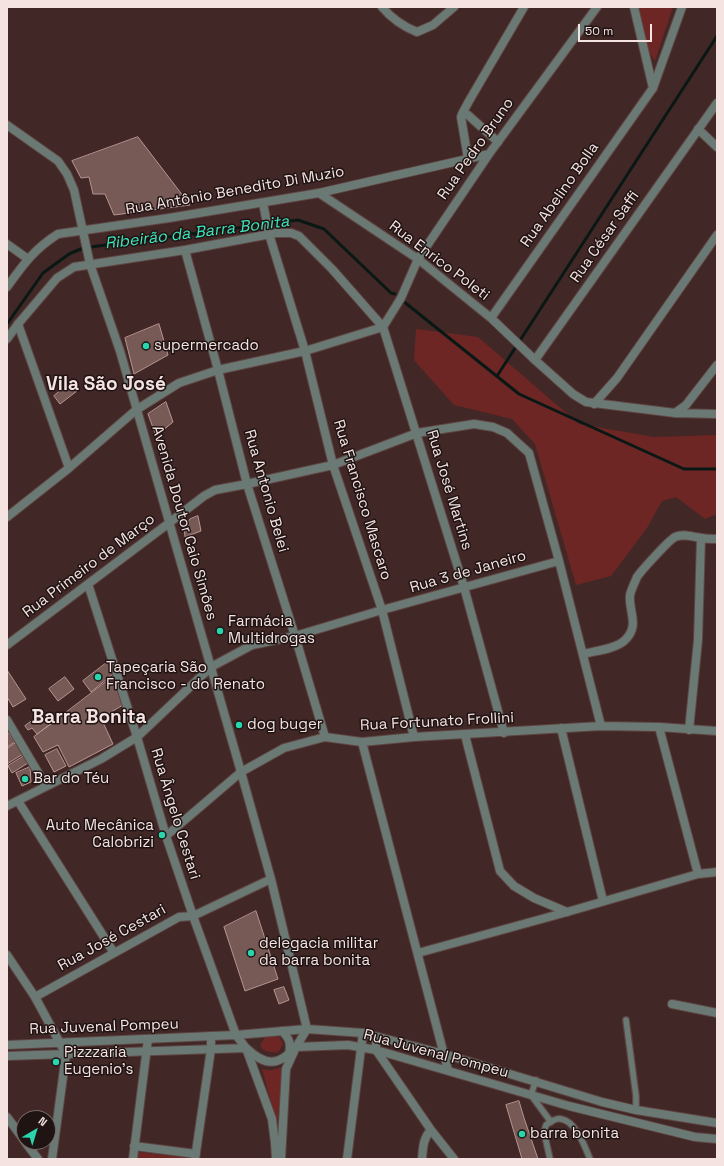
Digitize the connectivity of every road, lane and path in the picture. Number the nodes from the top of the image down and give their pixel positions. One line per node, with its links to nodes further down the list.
1 (382, 7): 2 (street)
2 (454, 7)
3 (524, 7): 9 (street)
4 (597, 7): 12 (street, Rua Pedro Bruno)
5 (634, 7): 7 (street)
6 (682, 7): 7 (street, Rua Abelino Bolla)
7 (653, 88): 27 (street, Rua Abelino Bolla)
8 (717, 103): 11 (street, Rua César Saffi)
9 (465, 114): 12 (street); 15 (street)
10 (7, 125): 18 (street, Avenida Doutor Caio Simões)
11 (698, 129): 13 (street); 32 (street, Rua César Saffi)
12 (498, 142): 14 (street, Rua Pedro Bruno)
13 (717, 148)
14 (489, 154): 15 (street, Rua Antônio Benedito Di Muzio); 24 (street, Rua Pedro Bruno)
15 (468, 159): 16 (street, Rua Antônio Benedito Di Muzio)
16 (319, 193): 17 (street, Rua Antônio Benedito Di Muzio); 24 (street, Rua Enrico Poleti)
17 (263, 204): 18 (street, Rua Antônio Benedito Di Muzio); 19 (street, Rua Francisco Mascaro)
18 (83, 230): 23 (street, Rua Antônio Benedito Di Muzio); 25 (street, Avenida Doutor Caio Simões)
19 (269, 230): 22 (street); 29 (street); 31 (street, Rua Francisco Mascaro)
20 (717, 235): 35 (street)
21 (7, 244): 23 (street)
22 (185, 250): 25 (street); 34 (street, Rua Antonio Belei)
23 (28, 259): 26 (street, Rua Antônio Benedito Di Muzio)
24 (418, 259): 27 (street, Rua Enrico Poleti); 29 (street, Rua Pedro Bruno)
25 (90, 264): 28 (street); 36 (street, Avenida Doutor Caio Simões)
26 (7, 287)
27 (491, 318): 32 (street, Rua Enrico Poleti)
28 (18, 324): 30 (street); 41 (street)
29 (383, 327): 31 (street); 39 (street, Rua José Martins)
30 (7, 339)
31 (305, 351): 34 (street); 40 (street, Rua Francisco Mascaro)
32 (535, 360): 35 (street, Rua Enrico Poleti)
33 (717, 364): 37 (street)
34 (218, 370): 36 (street); 42 (street, Rua Antonio Belei)
35 (594, 404): 37 (street, Rua Enrico Poleti)
36 (136, 410): 41 (street); 44 (street, Avenida Doutor Caio Simões)
37 (675, 413): 38 (street, Rua Enrico Poleti)
38 (717, 414)
39 (417, 433): 40 (street, Rua Primeiro de Março); 47 (street, Rua Primeiro de Março); 49 (street, Rua José Martins)
40 (333, 465): 42 (street, Rua Primeiro de Março); 50 (street, Rua Francisco Mascaro)
41 (69, 468): 43 (street)
42 (247, 484): 44 (street, Rua Primeiro de Março); 51 (street, Rua Antonio Belei)
43 (7, 517)
44 (169, 523): 48 (street, Rua Primeiro de Março); 54 (street, Avenida Doutor Caio Simões)
45 (701, 538): 46 (street); 53 (street); 59 (street)
46 (717, 539)
47 (560, 561): 49 (street, Rua 3 de Janeiro); 53 (street)
48 (88, 584): 52 (street, Rua Primeiro de Março); 63 (street, Rua Ângelo Cestari)
49 (464, 587): 50 (street, Rua 3 de Janeiro); 61 (street, Rua José Martins)
50 (382, 610): 51 (street, Rua 3 de Janeiro); 65 (street, Rua Francisco Mascaro)
51 (295, 636): 54 (street, Rua 3 de Janeiro); 64 (street, Rua Antonio Belei)
52 (7, 645)
53 (583, 654): 56 (street)
54 (211, 667): 63 (street, Rua 3 de Janeiro); 67 (street, Avenida Doutor Caio Simões)
55 (7, 720): 68 (street)
56 (601, 726): 57 (street, Rua Fortunato Frollini); 58 (street, Rua Fortunato Frollini)
57 (659, 727): 59 (street, Rua Fortunato Frollini); 73 (street)
58 (561, 728): 61 (street, Rua Fortunato Frollini); 75 (street)
59 (689, 730): 60 (street, Rua Fortunato Frollini)
60 (717, 731)
61 (504, 733): 62 (street, Rua Fortunato Frollini)
62 (466, 735): 65 (street, Rua Fortunato Frollini); 76 (street)
63 (136, 737): 68 (street, Rua 3 de Janeiro); 71 (street, Rua Ângelo Cestari)
64 (325, 737): 66 (street, Rua Fortunato Frollini); 67 (street, Rua Fortunato Frollini)
65 (414, 737): 66 (street, Rua Fortunato Frollini)
66 (362, 742): 79 (street)
67 (241, 772): 71 (street, Rua Fortunato Frollini); 74 (street, Avenida Doutor Caio Simões)
68 (46, 786): 69 (street, Rua 3 de Janeiro)
69 (18, 801): 70 (street, Rua 3 de Janeiro); 78 (street)
70 (7, 806)
71 (166, 836): 77 (street, Rua Ângelo Cestari)
72 (717, 872): 73 (street)
73 (698, 874): 75 (street)
74 (271, 880): 77 (street, Rua José Cestari); 85 (street, Avenida Doutor Caio Simões)
75 (603, 901): 76 (street)
76 (567, 912): 79 (street)
77 (193, 916): 78 (street, Rua José Cestari); 88 (street, Rua Ângelo Cestari)
78 (114, 953): 81 (street, Rua José Cestari)
79 (418, 953): 101 (street)
80 (7, 955): 81 (street)
81 (35, 997): 92 (street)
82 (672, 1004): 83 (street)
83 (717, 1013)
84 (626, 1020): 107 (lane)
85 (307, 1028): 86 (street, Rua Juvenal Pompeu); 87 (street, Rua Juvenal Pompeu); 94 (street)
86 (282, 1031): 88 (street, Rua Juvenal Pompeu); 102 (street)
87 (363, 1034): 90 (street, Rua Juvenal Pompeu); 96 (street)
88 (236, 1035): 89 (street, Rua Juvenal Pompeu); 95 (street, Rua Ângelo Cestari)
89 (212, 1036): 91 (street, Rua Juvenal Pompeu); 97 (street)
90 (376, 1037): 98 (street); 101 (street, Rua Juvenal Pompeu)
91 (148, 1039): 92 (street, Rua Juvenal Pompeu); 99 (street)
92 (60, 1043): 93 (street, Rua Juvenal Pompeu); 100 (street)
93 (7, 1045)
94 (296, 1047): 96 (street, Rua Juvenal Pompeu); 102 (street); 120 (street)
95 (246, 1048): 97 (street, Rua Juvenal Pompeu); 102 (street); 119 (street)
96 (362, 1048): 98 (street, Rua Juvenal Pompeu); 121 (street)
97 (211, 1049): 99 (street, Rua Juvenal Pompeu); 116 (street)
98 (376, 1050): 104 (street, Rua Juvenal Pompeu); 113 (street)
99 (146, 1051): 100 (street, Rua Juvenal Pompeu); 115 (street)
100 (66, 1054): 103 (street, Rua Juvenal Pompeu); 117 (street)
101 (444, 1054): 104 (street); 105 (street, Rua Juvenal Pompeu)
102 (289, 1055)
103 (7, 1056)
104 (448, 1070): 106 (street, Rua Juvenal Pompeu)
105 (536, 1080): 106 (lane); 107 (street, Rua Juvenal Pompeu)
106 (531, 1095): 109 (lane); 110 (street, Rua Juvenal Pompeu)
107 (636, 1110): 110 (street); 111 (street, Rua Juvenal Pompeu)
108 (7, 1117): 112 (street)
109 (550, 1122): 124 (lane); 125 (lane)
110 (631, 1122): 114 (street, Rua Juvenal Pompeu)
111 (717, 1123)
112 (16, 1129)
113 (431, 1130): 122 (street); 123 (street)
114 (717, 1139)
115 (134, 1146): 116 (street); 118 (street)
116 (196, 1157)
117 (52, 1159)
118 (133, 1159)
119 (276, 1159)
120 (281, 1159)
121 (347, 1159)
122 (422, 1159)
123 (454, 1159)
124 (550, 1159)
125 (590, 1159)

